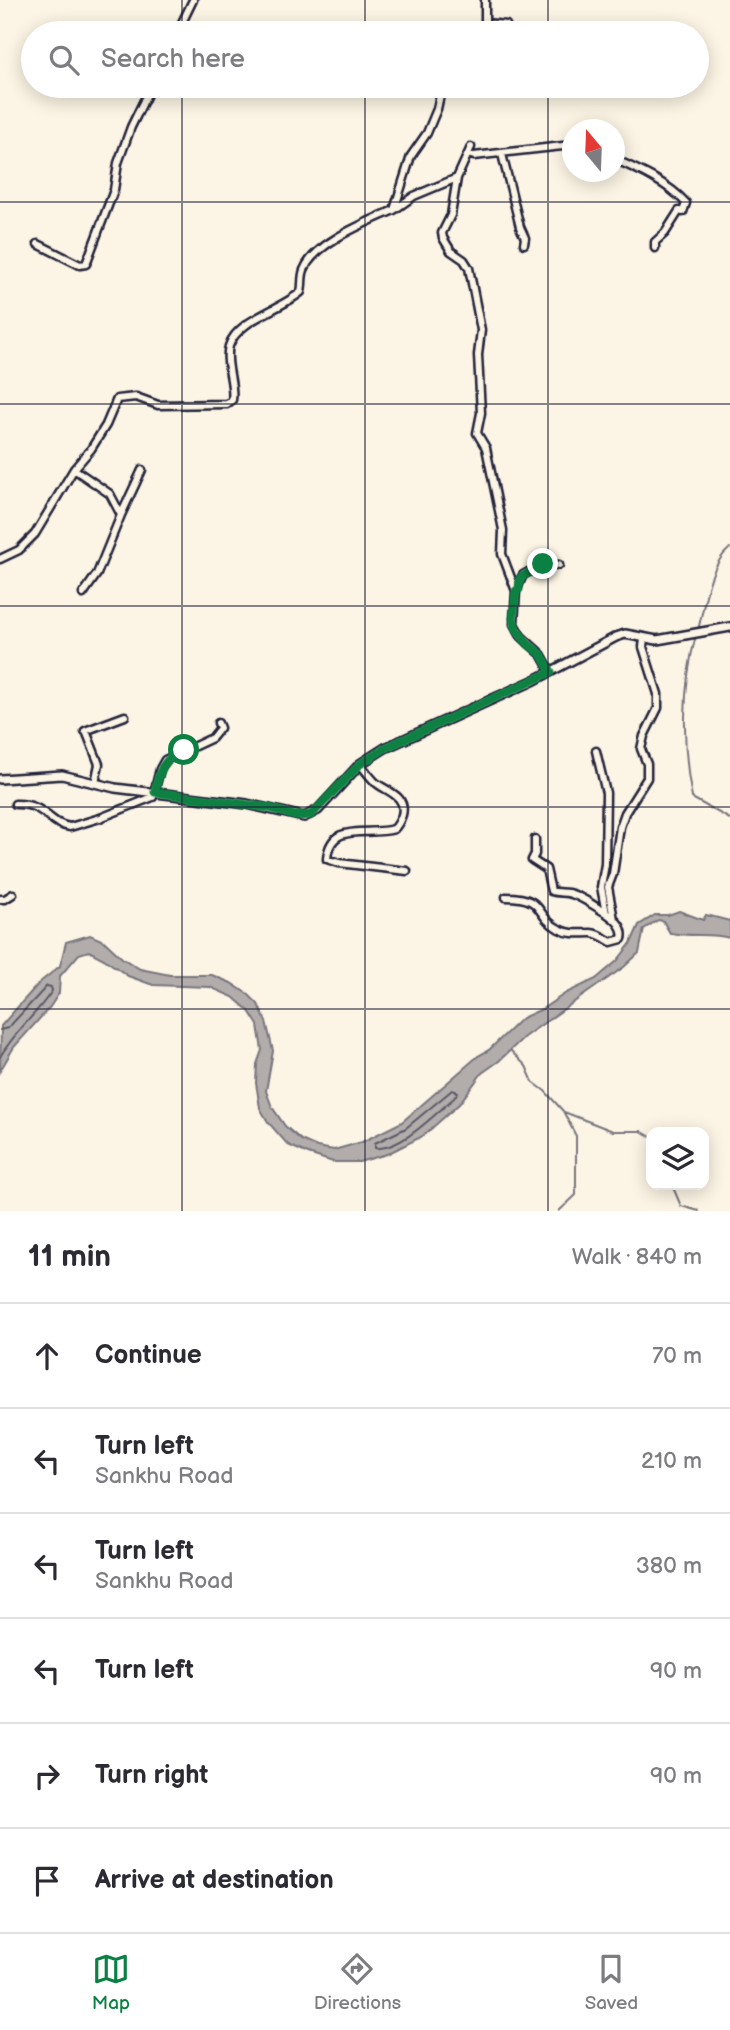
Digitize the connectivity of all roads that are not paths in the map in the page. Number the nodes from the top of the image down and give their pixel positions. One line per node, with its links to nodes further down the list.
1 (193, 0): 3 (street)
2 (485, 0): 4 (street)
3 (183, 21)
4 (485, 21)
5 (145, 98): 12 (street)
6 (439, 98): 11 (street)
7 (562, 146): 8 (street)
8 (502, 154): 10 (street); 13 (street)
9 (625, 164): 14 (street)
10 (457, 178): 11 (street); 20 (street)
11 (394, 210): 15 (street)
12 (38, 244)
13 (524, 244)
14 (655, 248)
15 (74, 469): 17 (street); 18 (street)
16 (142, 470): 17 (street)
17 (121, 515): 21 (street)
18 (0, 559)
19 (559, 565): 20 (street)
20 (516, 591): 24 (street)
21 (83, 594)
22 (727, 628): 23 (main road)
23 (644, 639): 24 (main road); 39 (street)
24 (551, 672): 28 (main road)
25 (125, 716): 30 (street)
26 (218, 723): 31 (street)
27 (596, 751): 38 (street)
28 (360, 764): 31 (main road); 34 (street)
29 (0, 779): 30 (main road)
30 (95, 783): 31 (main road)
31 (155, 792): 32 (street)
32 (15, 804)
33 (535, 839): 38 (street)
34 (407, 871)
35 (13, 894): 37 (street)
36 (506, 897): 39 (street)
37 (0, 899)
38 (606, 913): 39 (street)
39 (614, 919)

